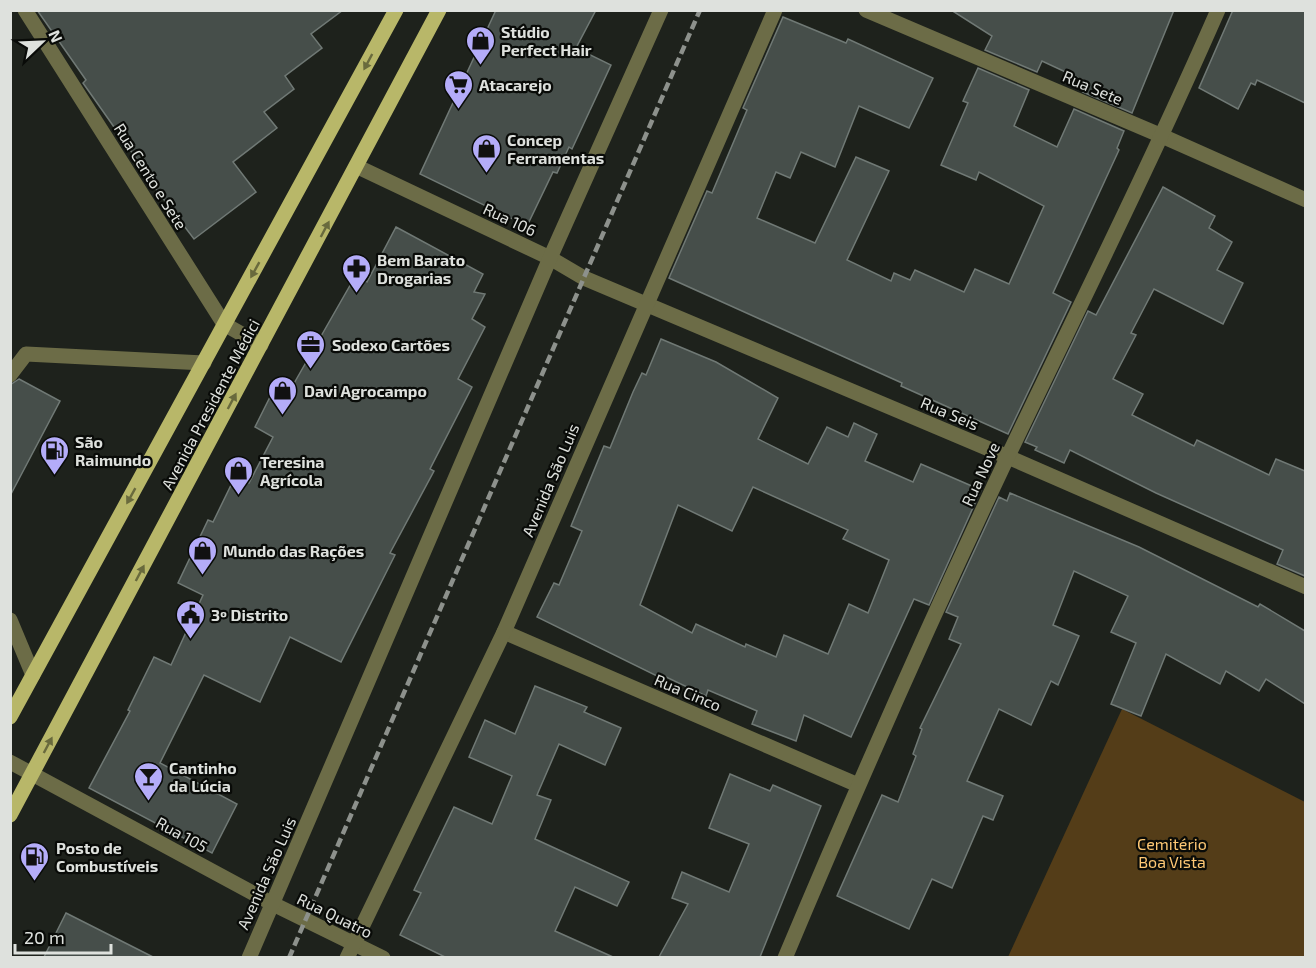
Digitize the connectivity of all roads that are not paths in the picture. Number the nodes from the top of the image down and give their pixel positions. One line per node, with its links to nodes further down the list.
1 (25, 10): 13 (street, Rua Cento e Sete)
2 (396, 10): 13 (main road, Avenida Presidente Médici, one-way to 13)
3 (439, 10): 9 (main road, Avenida Presidente Médici)
4 (661, 10): 11 (street, Avenida São Luis)
5 (775, 10): 12 (street, Avenida São Luis)
6 (866, 10): 8 (street, Rua Sete)
7 (1218, 10): 8 (street, Rua Nove)
8 (1162, 136): 10 (street, Rua Sete); 17 (street, Rua Nove)
9 (358, 167): 11 (street, Rua 106); 14 (main road, Avenida Presidente Médici, one-way to 9)
10 (1305, 200)
11 (550, 258): 12 (street, Rua 106); 27 (street, Avenida São Luis)
12 (646, 302): 17 (street, Rua Seis); 20 (street, Avenida São Luis)
13 (224, 324): 14 (street, Rua Cento e Sete); 15 (main road, Avenida Presidente Médici)
14 (261, 345): 24 (main road, Avenida Presidente Médici, one-way to 14)
15 (204, 363): 16 (street); 21 (main road, Avenida Presidente Médici, one-way to 21)
16 (10, 375)
17 (1008, 457): 18 (street, Rua Seis); 25 (street, Rua Nove)
18 (1305, 587)
19 (10, 620): 21 (street)
20 (504, 632): 25 (street, Rua Cinco); 28 (street, Avenida São Luis)
21 (33, 675): 22 (main road, Avenida Presidente Médici)
22 (10, 717)
23 (10, 762): 24 (street, Rua 105)
24 (33, 774): 26 (main road, Avenida Presidente Médici); 27 (street, Rua 105)
25 (858, 784): 31 (street, Rua Nove)
26 (10, 815)
27 (273, 904): 28 (street, Rua Quatro); 29 (street, Avenida São Luis)
28 (350, 951): 30 (street, Rua Quatro)
29 (249, 957)
30 (383, 957)
31 (785, 957)

